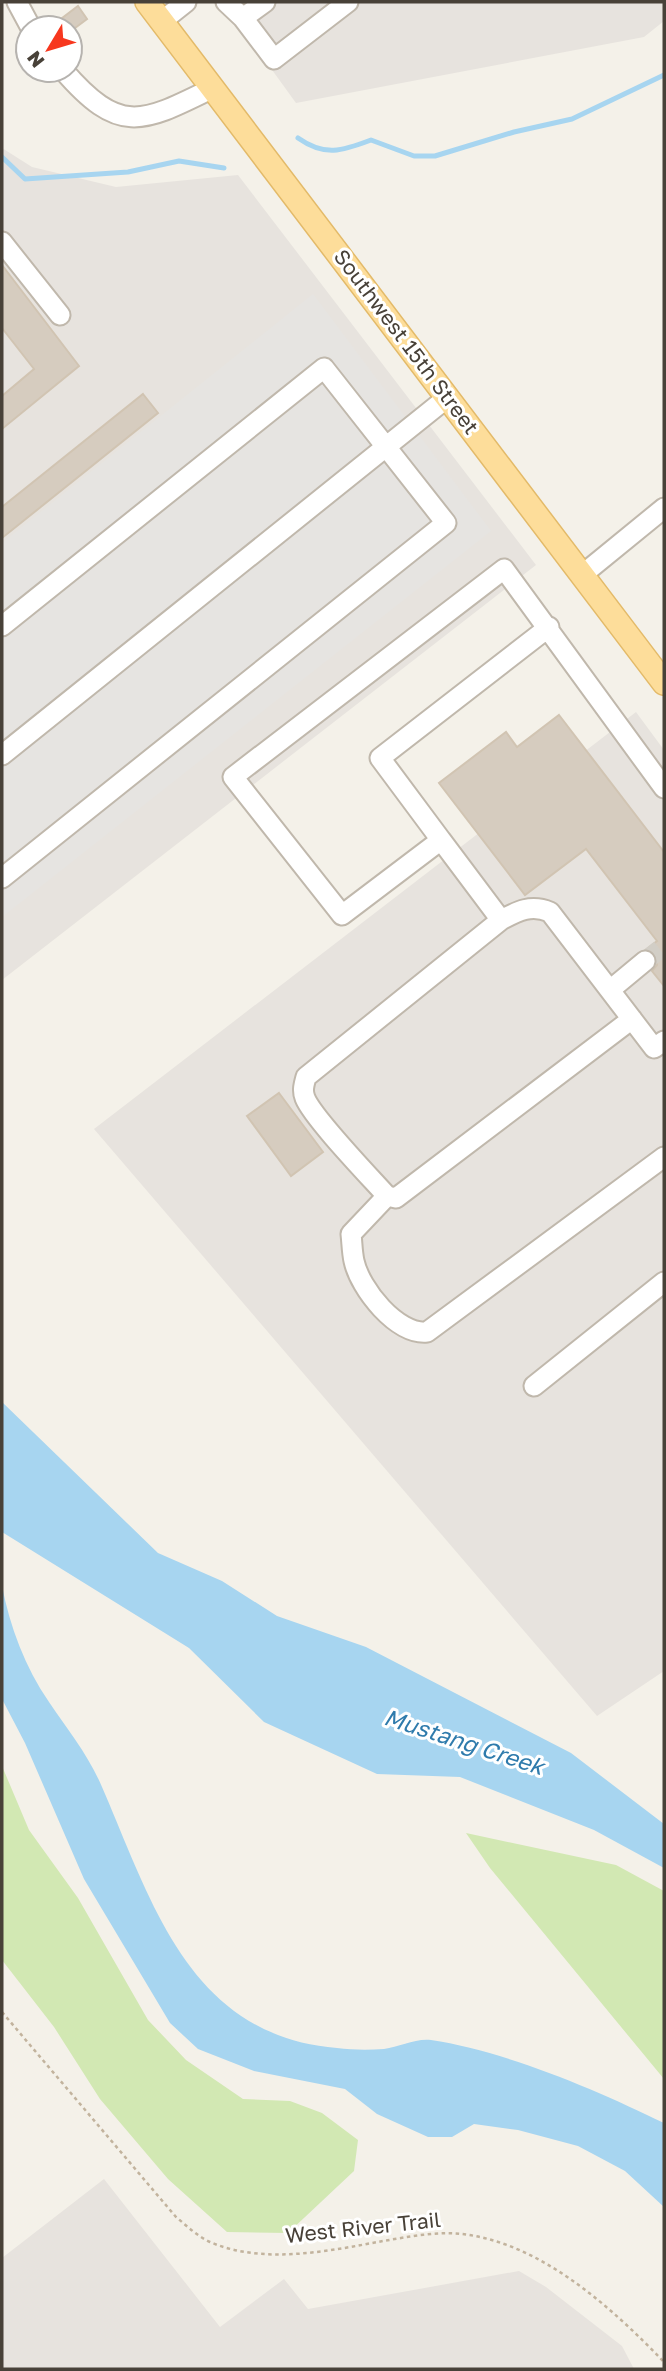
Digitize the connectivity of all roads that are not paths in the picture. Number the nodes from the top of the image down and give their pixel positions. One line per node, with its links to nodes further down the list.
1 (147, 2): 7 (main road, Southwest 15th Street)
2 (186, 2): 7 (lane)
3 (226, 2): 6 (lane)
4 (265, 2): 6 (lane)
5 (348, 2): 6 (lane)
6 (243, 18)
7 (162, 21): 9 (main road, Southwest 15th Street)
8 (75, 84): 9 (lane)
9 (213, 88): 12 (main road, Southwest 15th Street)
10 (2, 242): 11 (lane)
11 (61, 315)
12 (448, 397): 13 (lane); 15 (main road, Southwest 15th Street)
13 (388, 447): 16 (lane); 19 (lane); 22 (lane)
14 (664, 508): 15 (lane)
15 (582, 575): 18 (main road, Southwest 15th Street)
16 (2, 626)
17 (549, 627): 20 (lane); 21 (lane); 21 (lane)
18 (664, 683)
19 (2, 755)
20 (664, 788)
21 (440, 840): 23 (lane)
22 (2, 878)
23 (501, 920): 25 (lane); 29 (lane)
24 (645, 961): 25 (lane)
25 (610, 990): 26 (lane)
26 (632, 1019): 27 (lane); 29 (lane)
27 (661, 1050)
28 (664, 1157): 29 (lane)
29 (387, 1196)
30 (664, 1282): 31 (lane)
31 (534, 1386)

